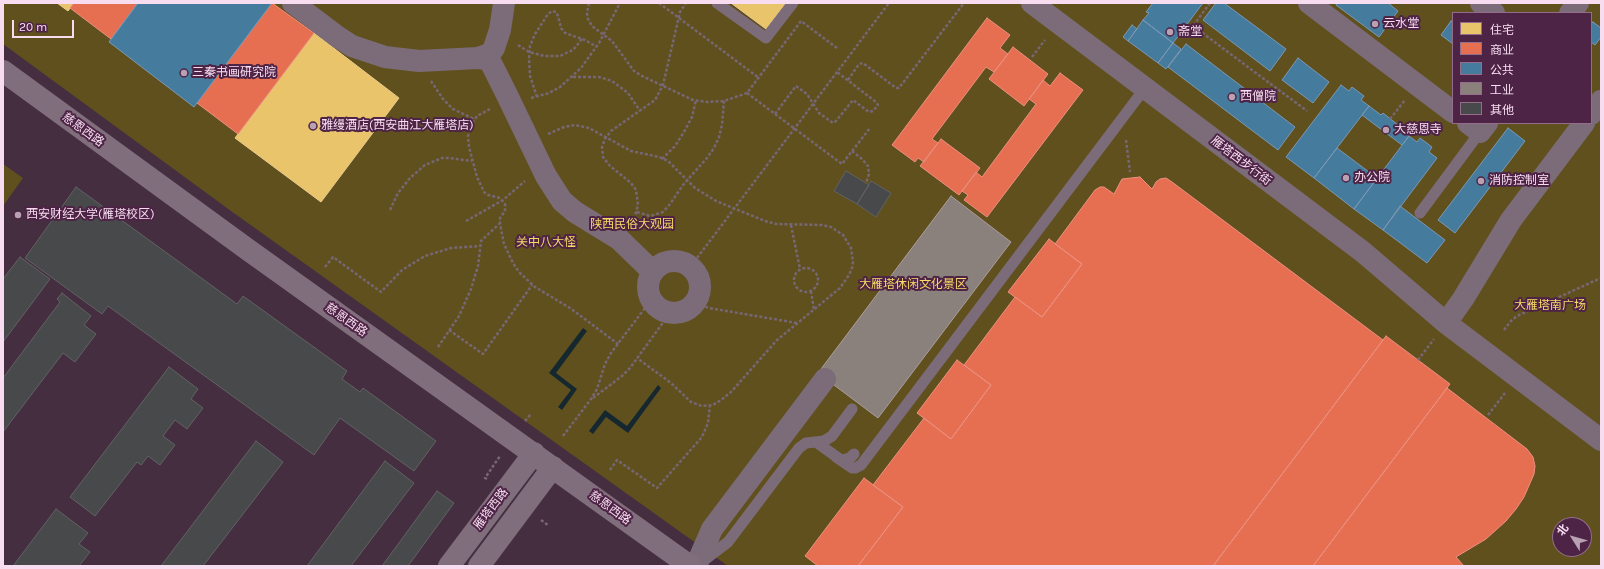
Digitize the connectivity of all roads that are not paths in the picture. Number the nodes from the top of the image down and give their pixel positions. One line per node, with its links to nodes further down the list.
1 (293, 3): 11 (street)
2 (504, 3): 11 (street)
3 (717, 3): 4 (lane)
4 (793, 3)
5 (1032, 3): 14 (street, 雁塔西步行街)
6 (1309, 3): 17 (street)
7 (1481, 3): 9 (street)
8 (1578, 3): 10 (street)
9 (1493, 12)
10 (1571, 12)
11 (491, 50): 22 (street)
12 (3, 71): 28 (main road, 慈恩西路)
13 (1592, 87): 15 (street)
14 (1145, 88): 23 (street, 雁塔西步行街); 30 (lane)
15 (1601, 94)
16 (1601, 101): 18 (street)
17 (1452, 111)
18 (1592, 113)
19 (1583, 124): 23 (street)
20 (1479, 126): 21 (lane)
21 (1420, 213)
22 (653, 272): 22 (street)
23 (1446, 323): 26 (street, 雁塔西步行街)
24 (825, 378): 35 (street)
25 (852, 409): 27 (lane)
26 (1601, 440)
27 (816, 442): 30 (lane); 35 (lane)
28 (534, 453): 31 (main road, 慈恩西路); 32 (main road, 雁塔西路)
29 (854, 454): 30 (lane)
30 (836, 457)
31 (553, 467): 33 (main road, 雁塔西路); 34 (main road, 慈恩西路)
32 (449, 566)
33 (479, 566)
34 (690, 566)
35 (697, 566)

